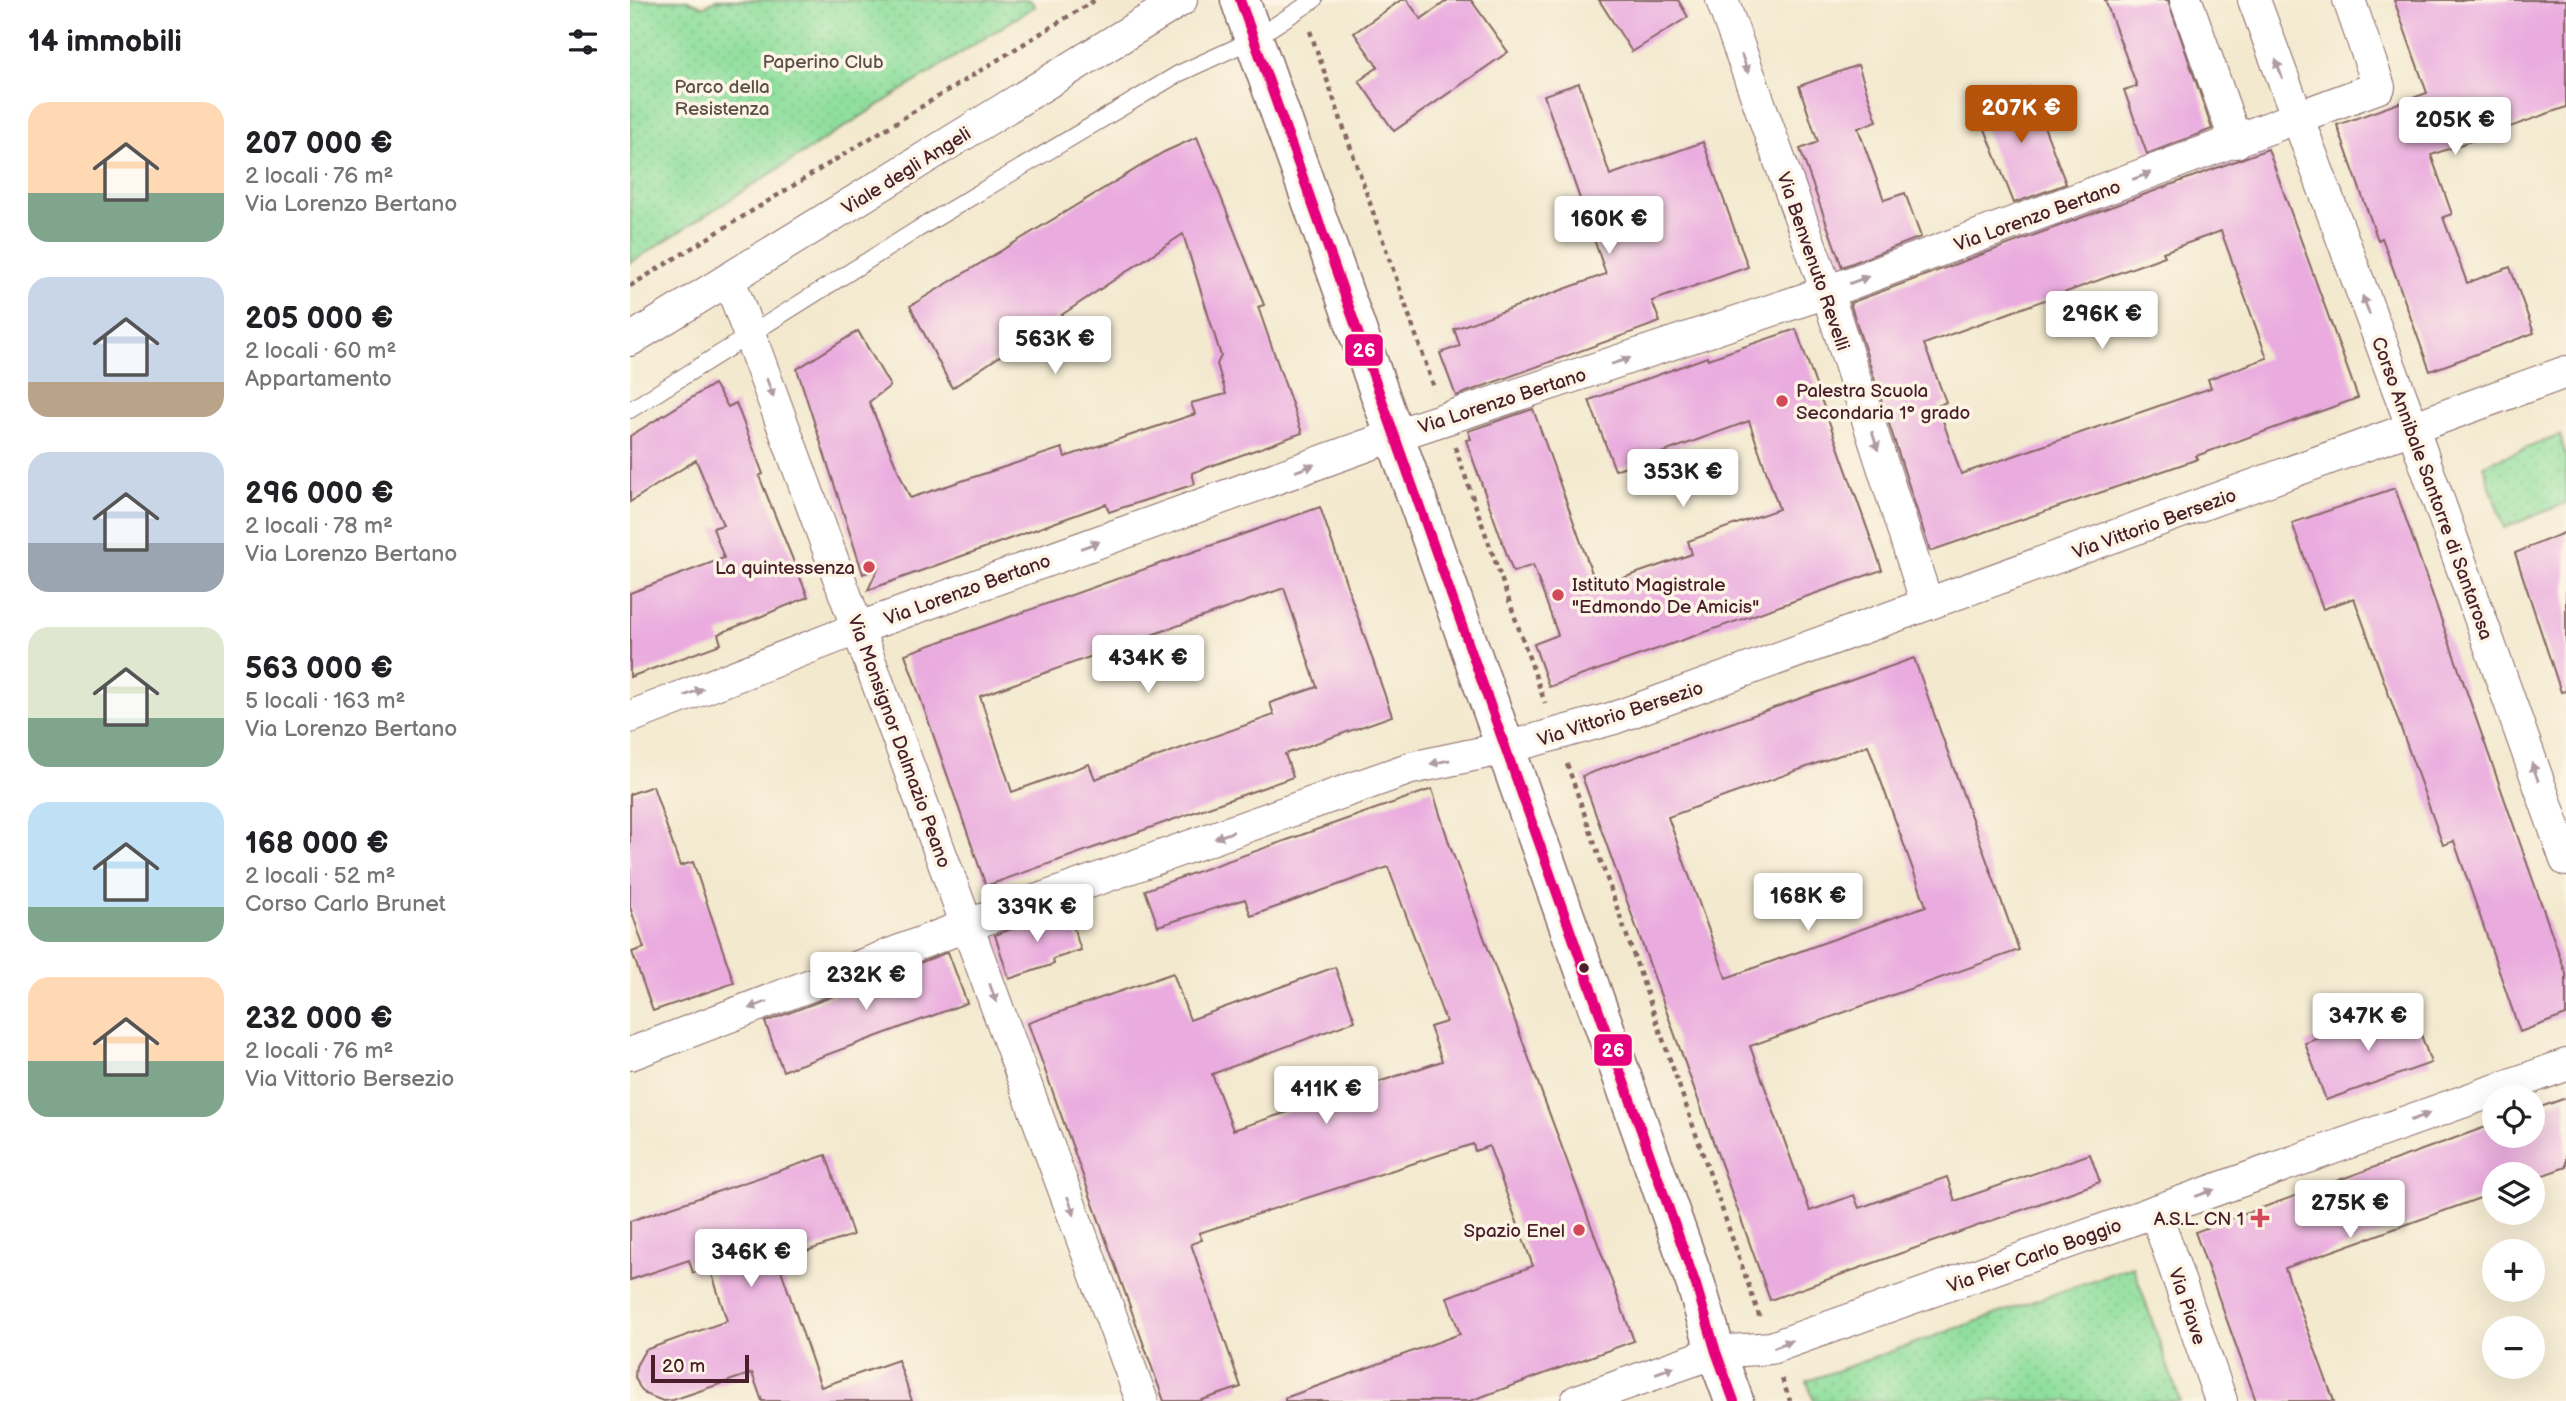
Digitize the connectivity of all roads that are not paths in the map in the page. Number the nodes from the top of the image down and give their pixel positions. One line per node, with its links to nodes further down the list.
1 (1181, 0): 11 (street, Viale degli Angeli)
2 (1240, 0): 8 (street)
3 (1721, 0): 12 (street, Via Benvenuto Revelli, one-way to 12)
4 (2186, 0): 10 (street)
5 (2254, 0): 9 (street, Corso Annibale Santorre di Santarosa, one-way to 5)
6 (2349, 0): 9 (street)
7 (1308, 4): 8 (lane)
8 (1254, 39): 13 (lane); 18 (street)
9 (2296, 117): 10 (street, Via Lorenzo Bertano); 17 (street, Corso Annibale Santorre di Santarosa, one-way to 9)
10 (2236, 142): 12 (street, Via Lorenzo Bertano, one-way to 10)
11 (729, 279): 13 (street, Via Monsignor Dalmazio Peano); 14 (street, Viale degli Angeli)
12 (1826, 292): 18 (street, Via Lorenzo Bertano, one-way to 12); 19 (street, Via Benvenuto Revelli, one-way to 19)
13 (750, 336): 16 (lane); 20 (street, Via Monsignor Dalmazio Peano, one-way to 20)
14 (630, 340)
15 (2566, 372): 17 (street, Via Vittorio Bersezio)
16 (630, 410)
17 (2413, 429): 19 (street, Via Vittorio Bersezio); 23 (street, Corso Annibale Santorre di Santarosa, one-way to 17)
18 (1393, 436): 20 (street, Via Lorenzo Bertano, one-way to 18); 22 (street)
19 (1927, 604): 22 (street, Via Vittorio Bersezio)
20 (859, 628): 21 (street, Via Lorenzo Bertano, one-way to 20); 24 (street, Via Monsignor Dalmazio Peano)
21 (630, 717)
22 (1506, 748): 24 (street, Via Vittorio Bersezio, one-way to 24); 28 (street)
23 (2566, 860)
24 (968, 925): 25 (street, Via Vittorio Bersezio, one-way to 25); 29 (street, Via Monsignor Dalmazio Peano, one-way to 29)
25 (630, 1054)
26 (2566, 1065): 27 (street, Via Pier Carlo Boggio, one-way to 26)
27 (2155, 1211): 28 (street, Via Pier Carlo Boggio, one-way to 27); 32 (street, Via Piave)
28 (1716, 1352): 30 (street, Via Pier Carlo Boggio, one-way to 28); 31 (street)
29 (1142, 1401)
30 (1577, 1401)
31 (1734, 1401)
32 (2221, 1401)

